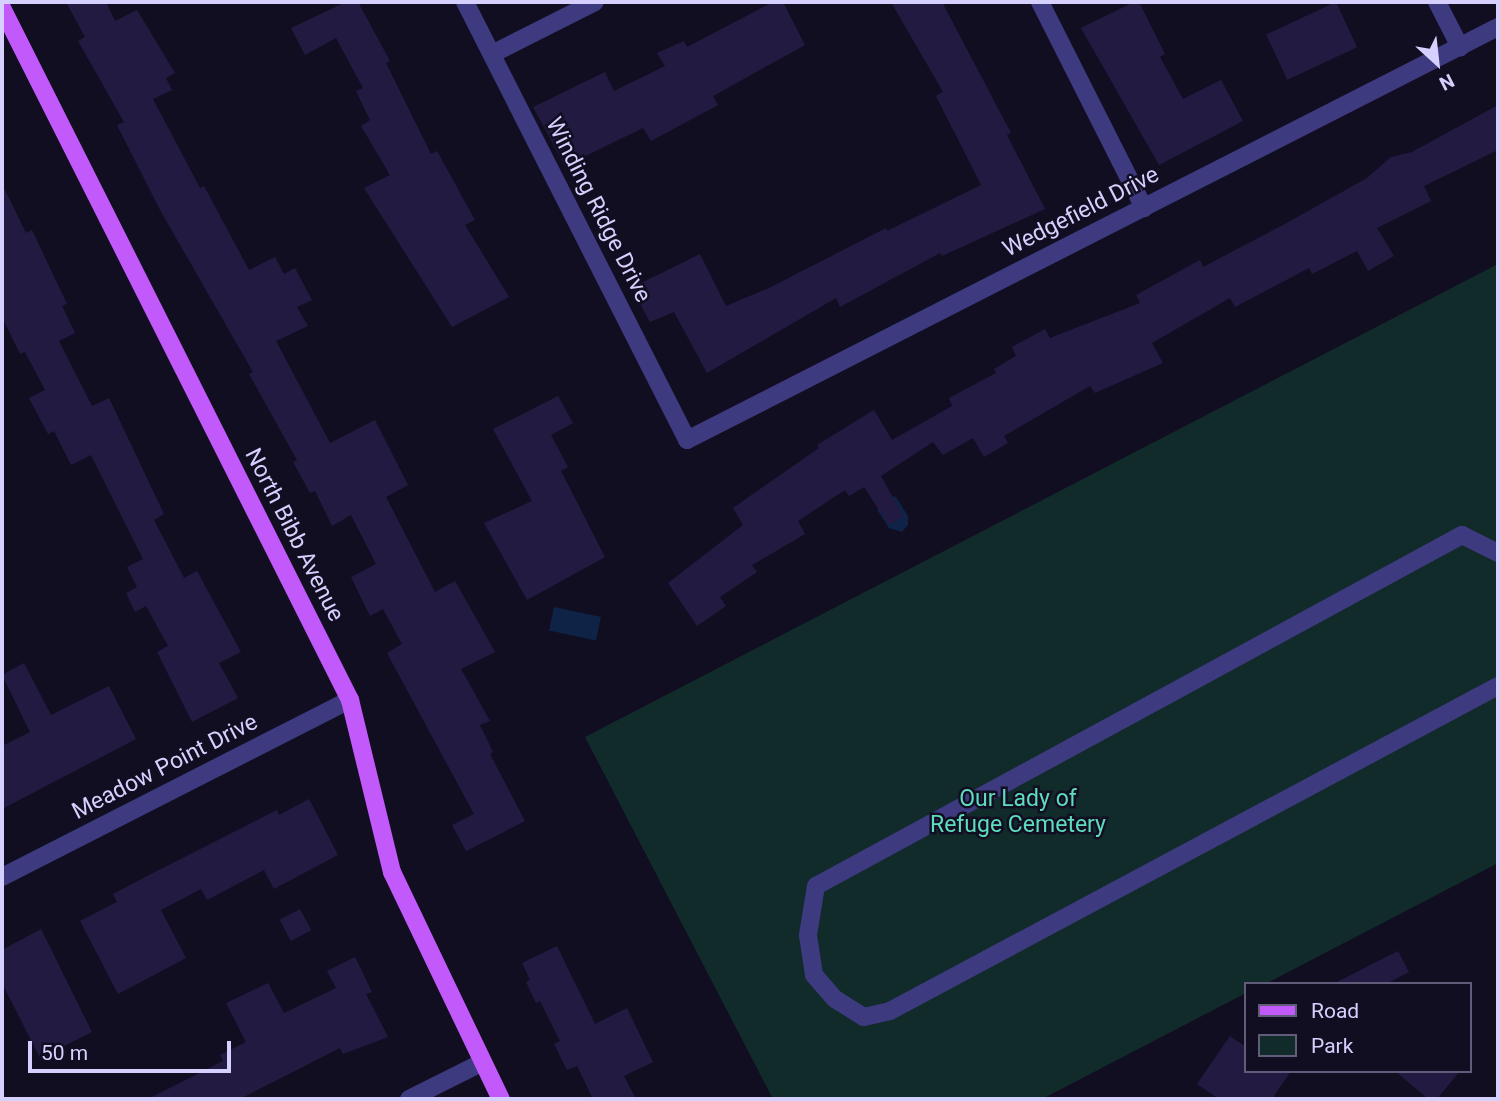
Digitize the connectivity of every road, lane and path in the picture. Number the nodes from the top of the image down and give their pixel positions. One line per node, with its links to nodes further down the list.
1 (465, 2): 8 (street, Winding Ridge Drive)
2 (595, 2): 8 (street)
3 (1040, 2): 9 (street)
4 (1437, 2): 7 (street)
5 (2, 8): 13 (main road, North Bibb Avenue)
6 (1498, 27): 7 (street, Wedgefield Drive)
7 (1460, 47): 9 (street, Wedgefield Drive)
8 (492, 54): 10 (street, Winding Ridge Drive)
9 (1144, 208): 10 (street, Wedgefield Drive)
10 (687, 440)
11 (1498, 553): 12 (street)
12 (1498, 686)
13 (350, 700): 14 (street, Meadow Point Drive); 15 (main road, North Bibb Avenue)
14 (2, 877)
15 (481, 1063): 16 (street); 17 (main road, North Bibb Avenue)
16 (409, 1099)
17 (501, 1099)

